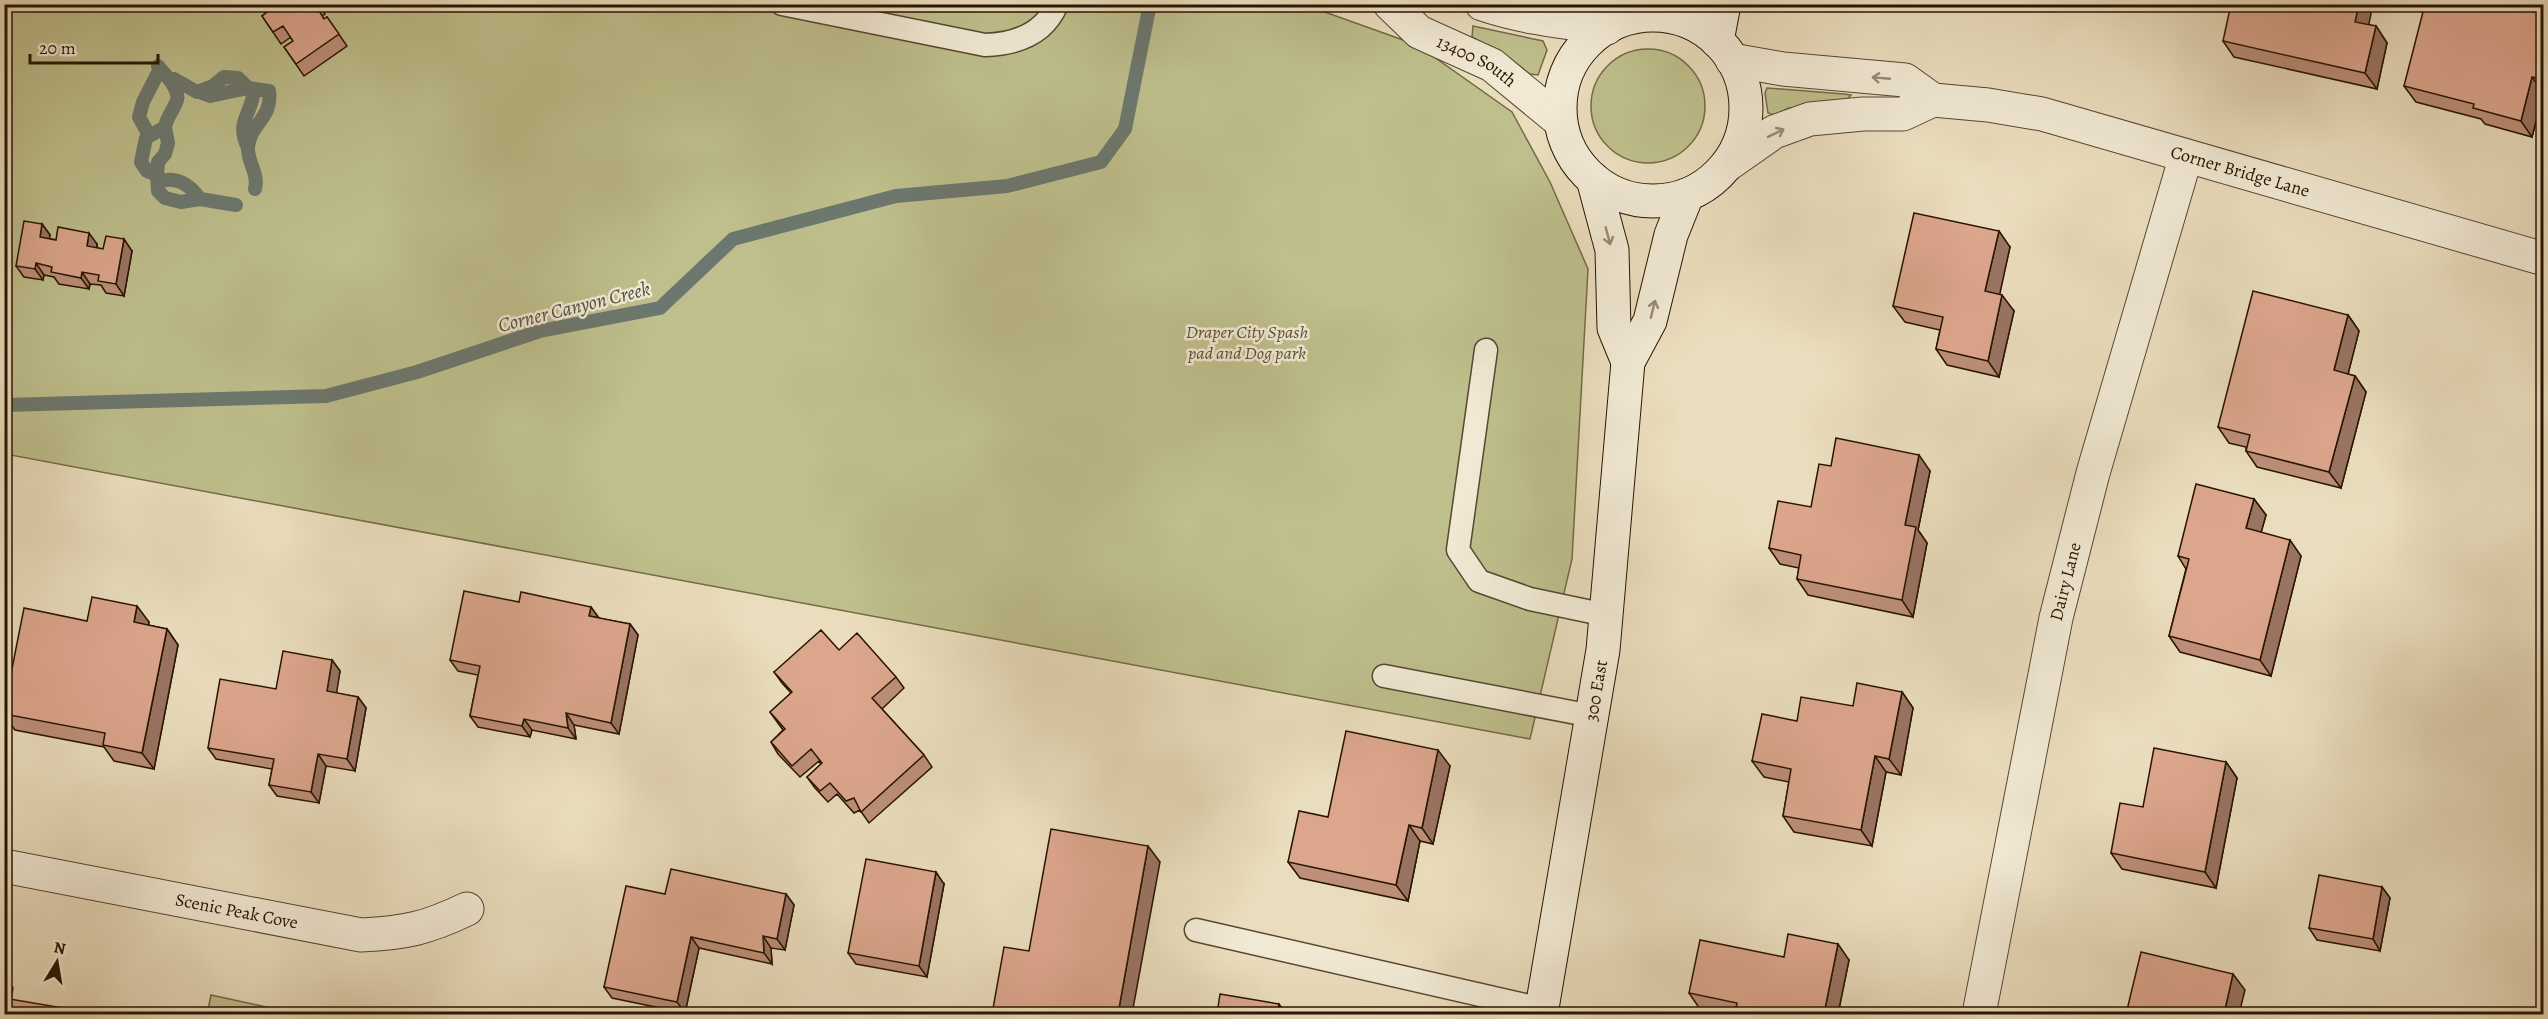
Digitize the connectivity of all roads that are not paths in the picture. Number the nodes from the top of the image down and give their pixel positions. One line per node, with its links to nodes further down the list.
1 (782, 4): 2 (lane)
2 (1057, 4)
3 (1390, 4): 10 (street, 13400 South)
4 (1482, 4): 7 (street)
5 (1724, 4): 8 (street)
6 (1643, 10): 7 (street); 8 (street)
7 (1606, 28): 10 (street)
8 (1725, 51): 9 (street, one-way to 8); 12 (street)
9 (1933, 100): 11 (street, Corner Bridge Lane); 12 (street, one-way to 9)
10 (1560, 121): 13 (street)
11 (2186, 156): 15 (street, Corner Bridge Lane); 25 (street, Dairy Lane)
12 (1727, 165): 14 (street)
13 (1593, 179): 14 (street); 17 (street, 300 East, one-way to 17)
14 (1687, 195): 17 (street, 300 East, one-way to 14)
15 (2544, 259)
16 (1486, 350): 18 (lane)
17 (1628, 362): 18 (street, 300 East)
18 (1606, 615): 20 (street, 300 East)
19 (1384, 676): 20 (lane)
20 (1592, 716): 24 (street, 300 East)
21 (4, 866): 22 (street, Scenic Peak Cove)
22 (467, 909)
23 (1196, 930): 24 (lane)
24 (1542, 1012)
25 (1979, 1014)

